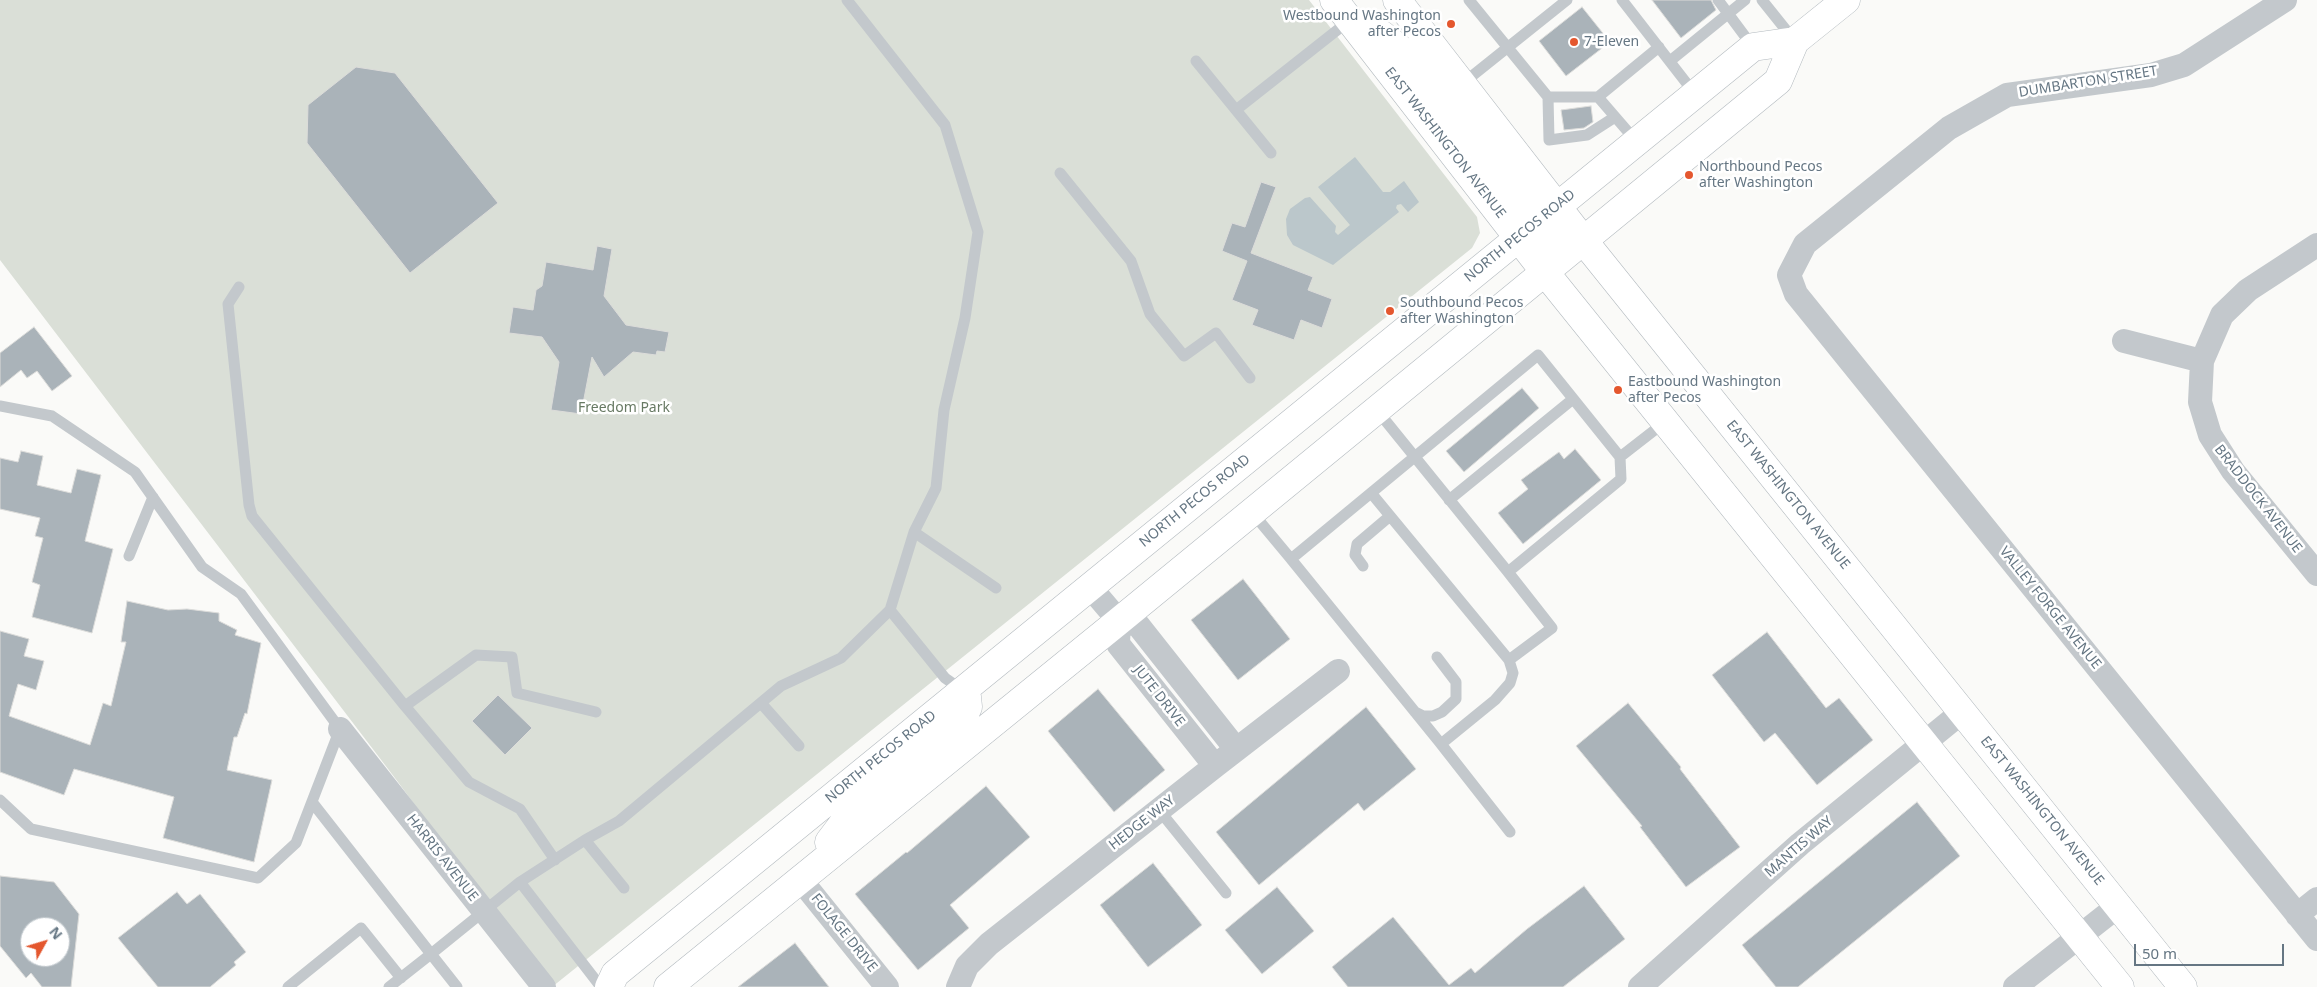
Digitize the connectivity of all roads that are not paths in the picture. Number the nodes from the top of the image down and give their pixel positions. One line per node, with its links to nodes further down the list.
1 (847, 0): 48 (lane)
2 (1469, 0): 14 (lane)
3 (1567, 0): 14 (lane)
4 (1622, 0): 15 (lane)
5 (1718, 0): 12 (lane)
6 (1745, 0): 12 (lane)
7 (1762, 0): 13 (lane)
8 (1846, 0): 13 (main road)
9 (2285, 0): 32 (street, DUMBARTON STREET)
10 (1401, 2): 19 (main road, EAST WASHINGTON AVENUE)
11 (1342, 10): 23 (lane); 28 (main road); 29 (main road, EAST WASHINGTON AVENUE)
12 (1728, 14): 16 (lane); 18 (lane)
13 (1795, 41): 16 (main road); 31 (main road)
14 (1508, 47): 19 (lane); 21 (lane)
15 (1659, 47): 18 (lane); 22 (lane)
16 (1753, 47): 20 (main road, NORTH PECOS ROAD)
17 (1196, 61): 23 (lane)
18 (1670, 61): 20 (lane)
19 (1462, 84): 28 (main road, EAST WASHINGTON AVENUE)
20 (1695, 94): 25 (main road, NORTH PECOS ROAD)
21 (1548, 97): 22 (lane); 24 (lane)
22 (1598, 97): 24 (lane)
23 (1236, 110): 26 (lane)
24 (1615, 117): 25 (lane)
25 (1636, 141): 28 (main road, NORTH PECOS ROAD)
26 (1271, 153)
27 (1060, 173): 36 (lane)
28 (1548, 213): 29 (main road, NORTH PECOS ROAD); 31 (main road, EAST WASHINGTON AVENUE)
29 (1518, 238): 31 (main road, EAST WASHINGTON AVENUE); 54 (main road, NORTH PECOS ROAD)
30 (2317, 245): 35 (street)
31 (1564, 255): 39 (main road); 40 (main road, EAST WASHINGTON AVENUE); 66 (main road, EAST WASHINGTON AVENUE)
32 (1789, 275): 86 (street, VALLEY FORGE AVENUE)
33 (238, 287): 63 (lane)
34 (2124, 341): 35 (street)
35 (2202, 361): 52 (street, BRADDOCK AVENUE)
36 (1250, 378)
37 (1574, 399): 41 (lane); 42 (lane); 45 (lane)
38 (0, 406): 44 (lane)
39 (1376, 409): 41 (lane); 46 (main road)
40 (1666, 422): 42 (lane); 69 (main road, EAST WASHINGTON AVENUE)
41 (1414, 457): 43 (lane); 45 (lane)
42 (1620, 457): 53 (lane)
43 (1372, 494): 47 (lane); 50 (lane)
44 (153, 497): 49 (lane); 67 (lane)
45 (1449, 500): 53 (lane)
46 (1252, 511): 50 (lane); 57 (main road)
47 (1390, 516): 51 (lane); 59 (lane)
48 (914, 532): 55 (lane); 56 (lane)
49 (129, 556)
50 (1291, 559): 65 (lane)
51 (1363, 566)
52 (2315, 569)
53 (1508, 572): 59 (lane)
54 (1090, 587): 57 (street, JUTE DRIVE); 61 (main road, NORTH PECOS ROAD)
55 (996, 588)
56 (890, 610): 61 (lane); 62 (lane)
57 (1119, 621): 71 (street, JUTE DRIVE); 72 (street, JUTE DRIVE); 79 (main road)
58 (1437, 657): 65 (lane)
59 (1508, 660): 68 (lane)
60 (1338, 672): 71 (street, HEDGE WAY)
61 (963, 691): 79 (main road); 96 (main road, NORTH PECOS ROAD)
62 (761, 703): 70 (lane); 77 (lane)
63 (405, 706): 64 (lane); 78 (lane)
64 (596, 712)
65 (1416, 712): 68 (lane)
66 (1962, 712): 69 (street, MANTIS WAY); 84 (main road, EAST WASHINGTON AVENUE)
67 (340, 729): 74 (lane); 85 (street, HARRIS AVENUE)
68 (1441, 744): 76 (lane)
69 (1923, 744): 87 (main road, EAST WASHINGTON AVENUE); 100 (street, MANTIS WAY)
70 (799, 746)
71 (1236, 749): 72 (street, HEDGE WAY)
72 (1215, 766): 75 (street, HEDGE WAY)
73 (0, 800): 74 (lane)
74 (312, 802): 89 (lane)
75 (1159, 810): 82 (lane); 99 (street, HEDGE WAY)
76 (1510, 832)
77 (585, 840): 78 (lane); 81 (lane)
78 (555, 860): 80 (lane)
79 (800, 879): 97 (main road); 98 (street, FOLAGE DRIVE)
80 (520, 882): 85 (lane); 95 (lane)
81 (624, 888)
82 (1226, 893)
83 (2317, 899): 86 (street)
84 (2118, 906): 87 (street); 103 (main road, EAST WASHINGTON AVENUE)
85 (484, 911): 89 (lane); 94 (street, HARRIS AVENUE)
86 (2297, 915): 88 (street, VALLEY FORGE AVENUE)
87 (2079, 936): 101 (street); 102 (main road, EAST WASHINGTON AVENUE)
88 (2317, 939)
89 (431, 954): 90 (lane); 93 (lane)
90 (401, 978): 91 (lane); 92 (lane)
91 (288, 987)
92 (390, 987)
93 (458, 987)
94 (544, 987)
95 (601, 987)
96 (609, 987)
97 (668, 987)
98 (887, 987)
99 (958, 987)
100 (1640, 987)
101 (2015, 987)
102 (2120, 987)
103 (2183, 987)

